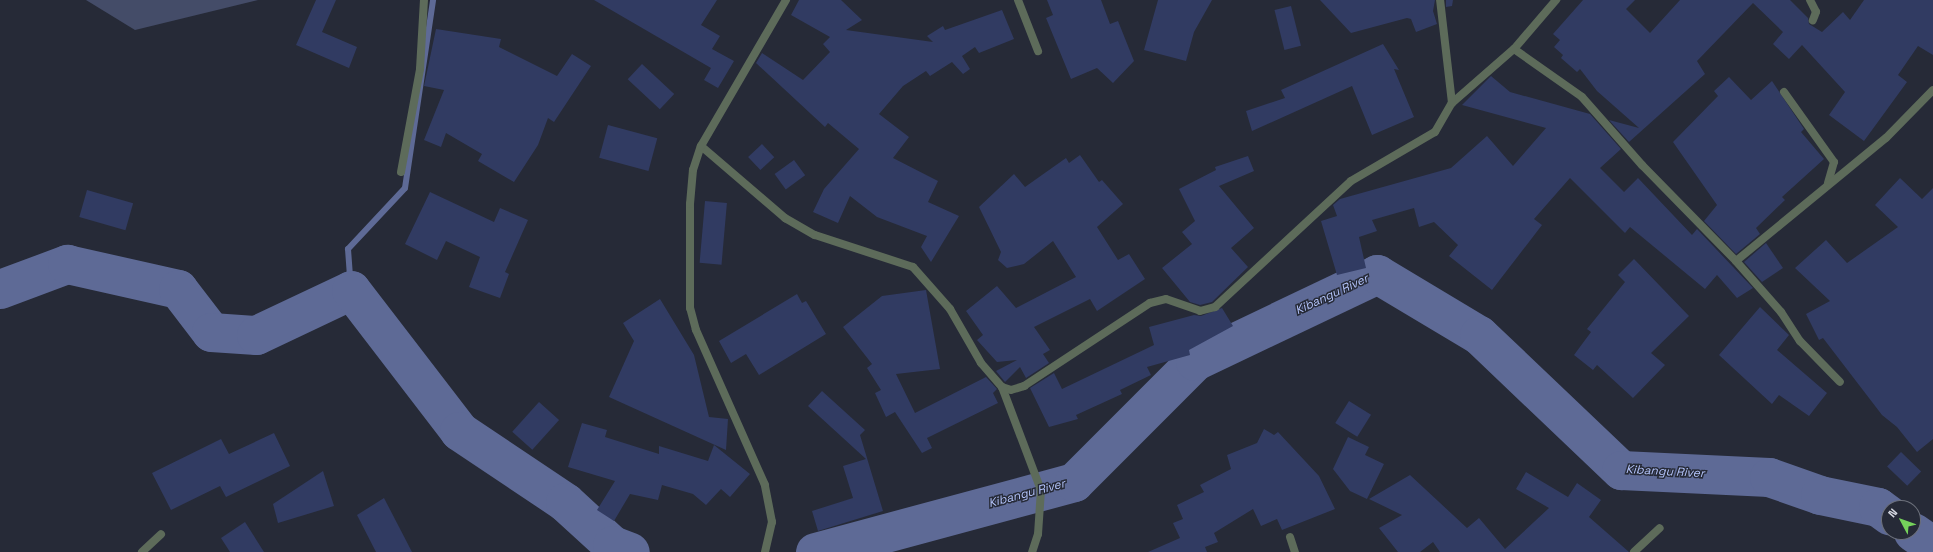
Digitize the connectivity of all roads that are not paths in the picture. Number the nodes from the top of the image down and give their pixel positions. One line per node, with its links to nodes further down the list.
1 (424, 0): 14 (street)
2 (786, 0): 13 (street)
3 (1018, 0): 9 (street)
4 (1440, 0): 12 (street)
5 (1556, 0): 8 (street)
6 (1810, 0): 7 (street)
7 (1813, 20)
8 (1514, 49): 12 (street); 16 (street)
9 (1038, 51)
10 (1933, 90): 15 (street)
11 (1784, 92): 15 (street)
12 (1452, 104): 18 (street)
13 (701, 146): 18 (street); 23 (street)
14 (400, 172)
15 (1828, 183): 16 (street)
16 (1736, 261): 17 (street)
17 (1840, 382)
18 (1002, 387): 24 (street)
19 (1660, 528): 26 (street)
20 (161, 534): 22 (street)
21 (1290, 537): 25 (street)
22 (142, 552)
23 (765, 552)
24 (1032, 552)
25 (1295, 552)
26 (1634, 552)

